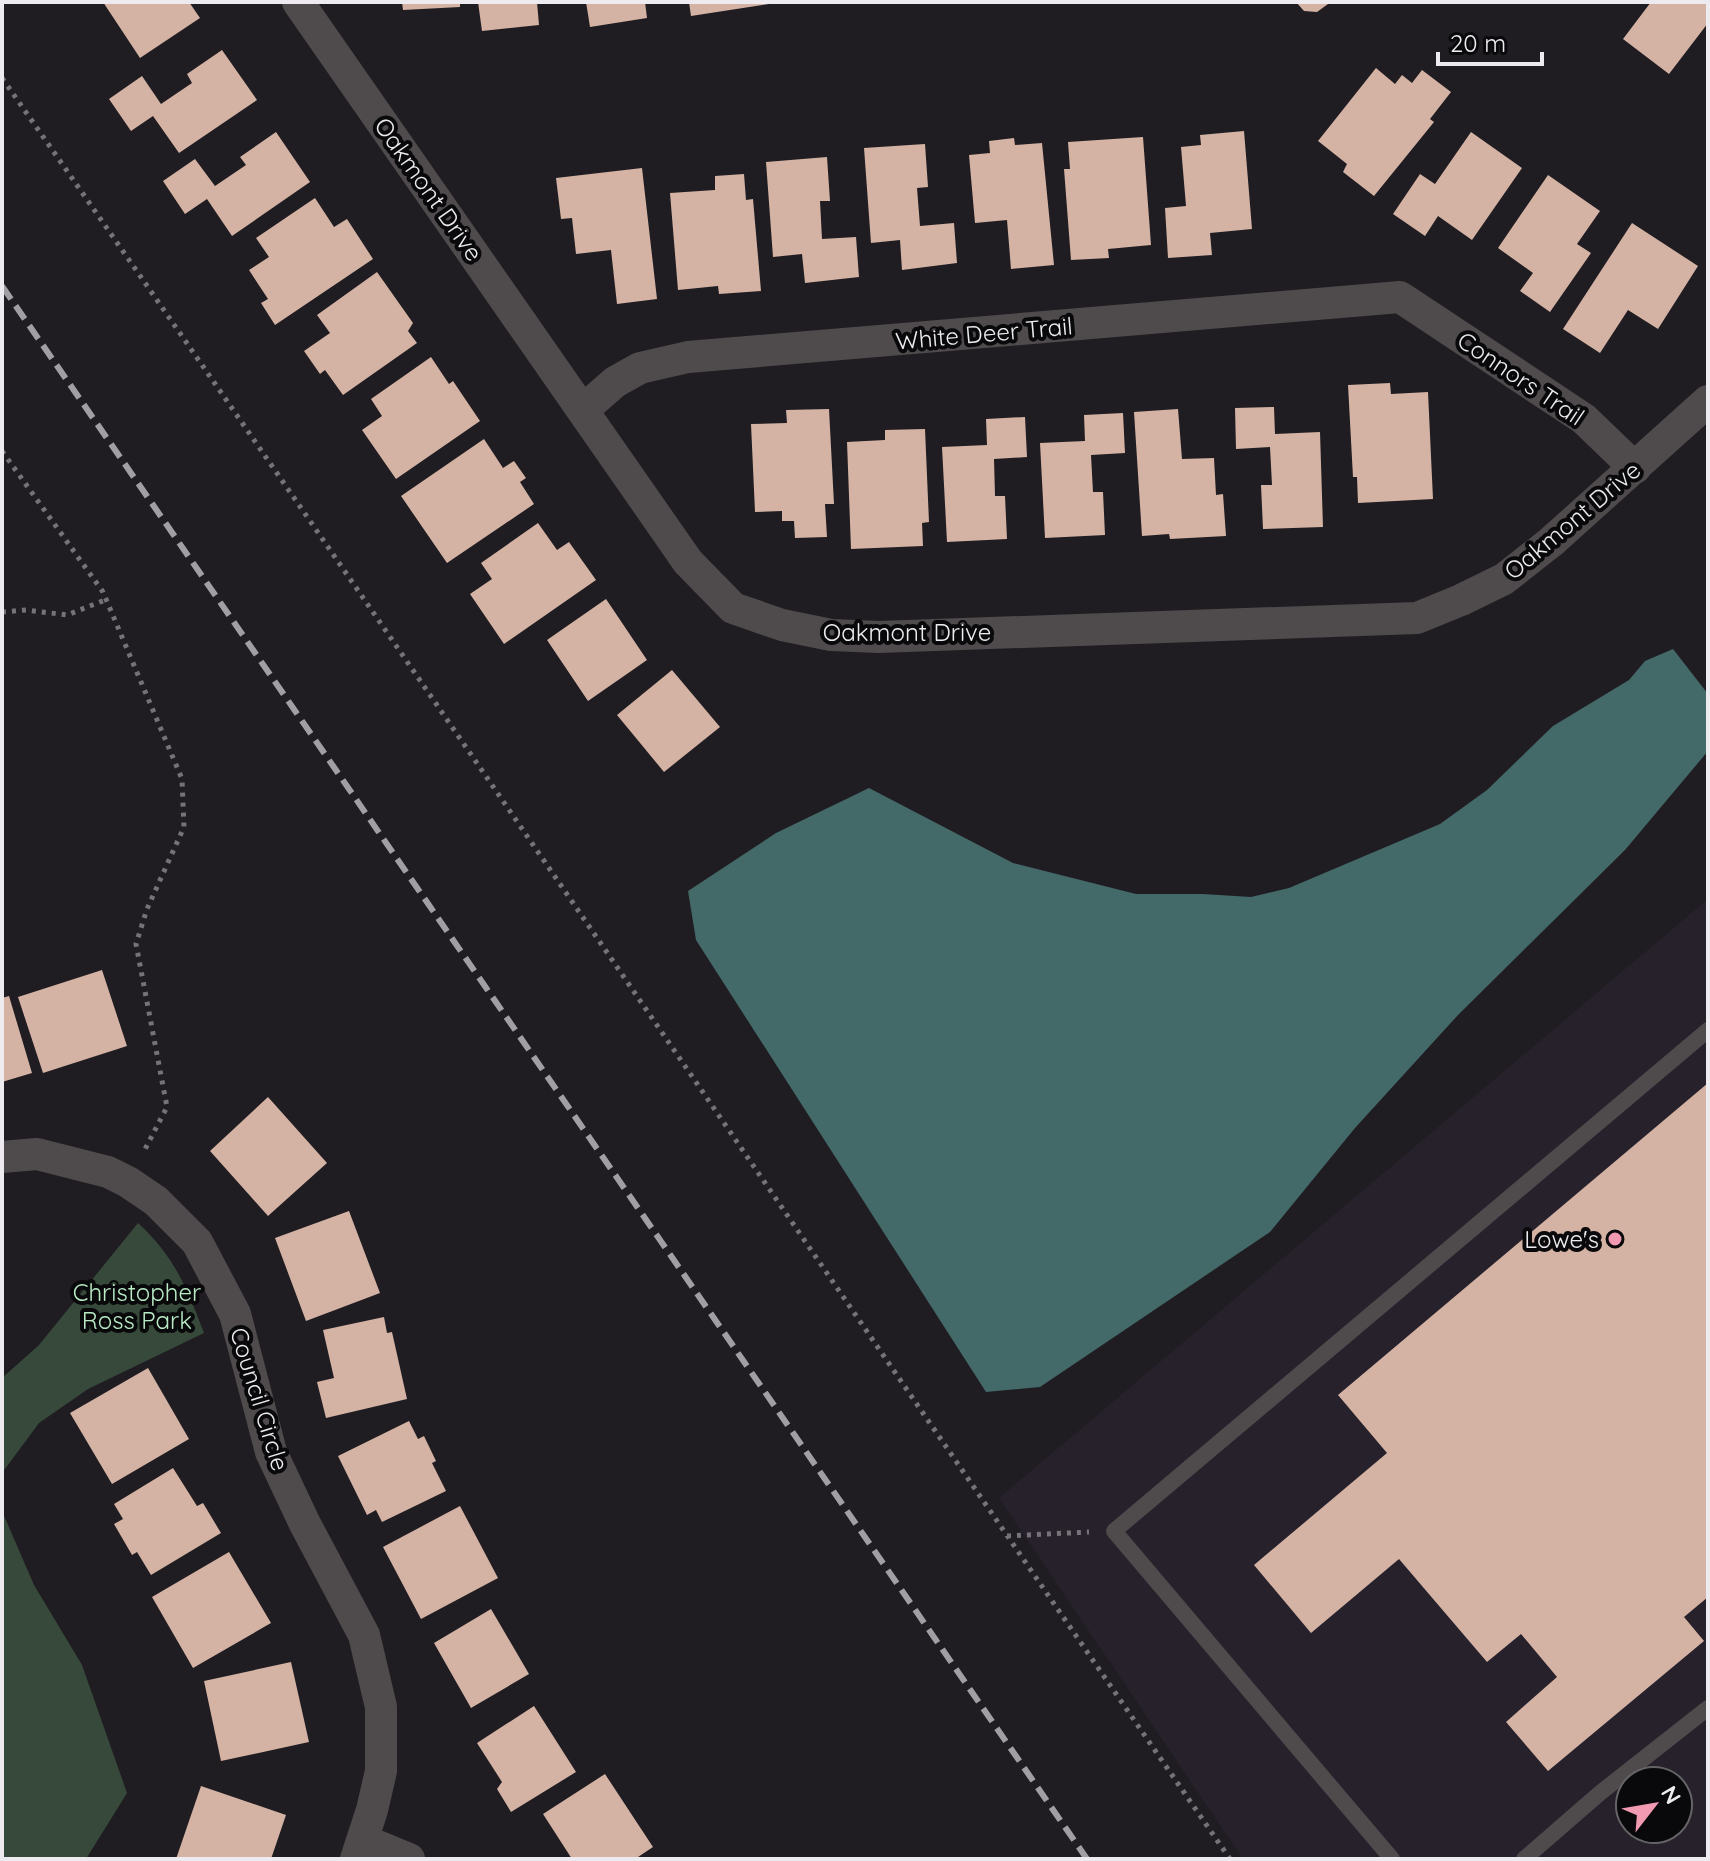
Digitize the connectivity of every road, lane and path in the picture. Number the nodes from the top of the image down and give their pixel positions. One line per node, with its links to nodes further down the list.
1 (298, 2): 5 (street, Oakmont Drive)
2 (2, 78): 14 (path)
3 (1400, 297): 5 (street, White Deer Trail); 7 (street, Connors Trail)
4 (1708, 401): 7 (street, Oakmont Drive)
5 (583, 410): 7 (street, Oakmont Drive)
6 (2, 451): 8 (path)
7 (1635, 468)
8 (106, 600): 9 (path); 12 (path)
9 (2, 612)
10 (1708, 1030): 13 (lane)
11 (2, 1157): 12 (street, Council Circle)
12 (128, 1182): 16 (street, Council Circle)
13 (1114, 1531): 14 (path); 19 (lane)
14 (1006, 1536): 18 (path)
15 (1708, 1708): 20 (lane)
16 (359, 1850): 17 (street)
17 (409, 1859)
18 (1230, 1859)
19 (1392, 1859)
20 (1524, 1859)

